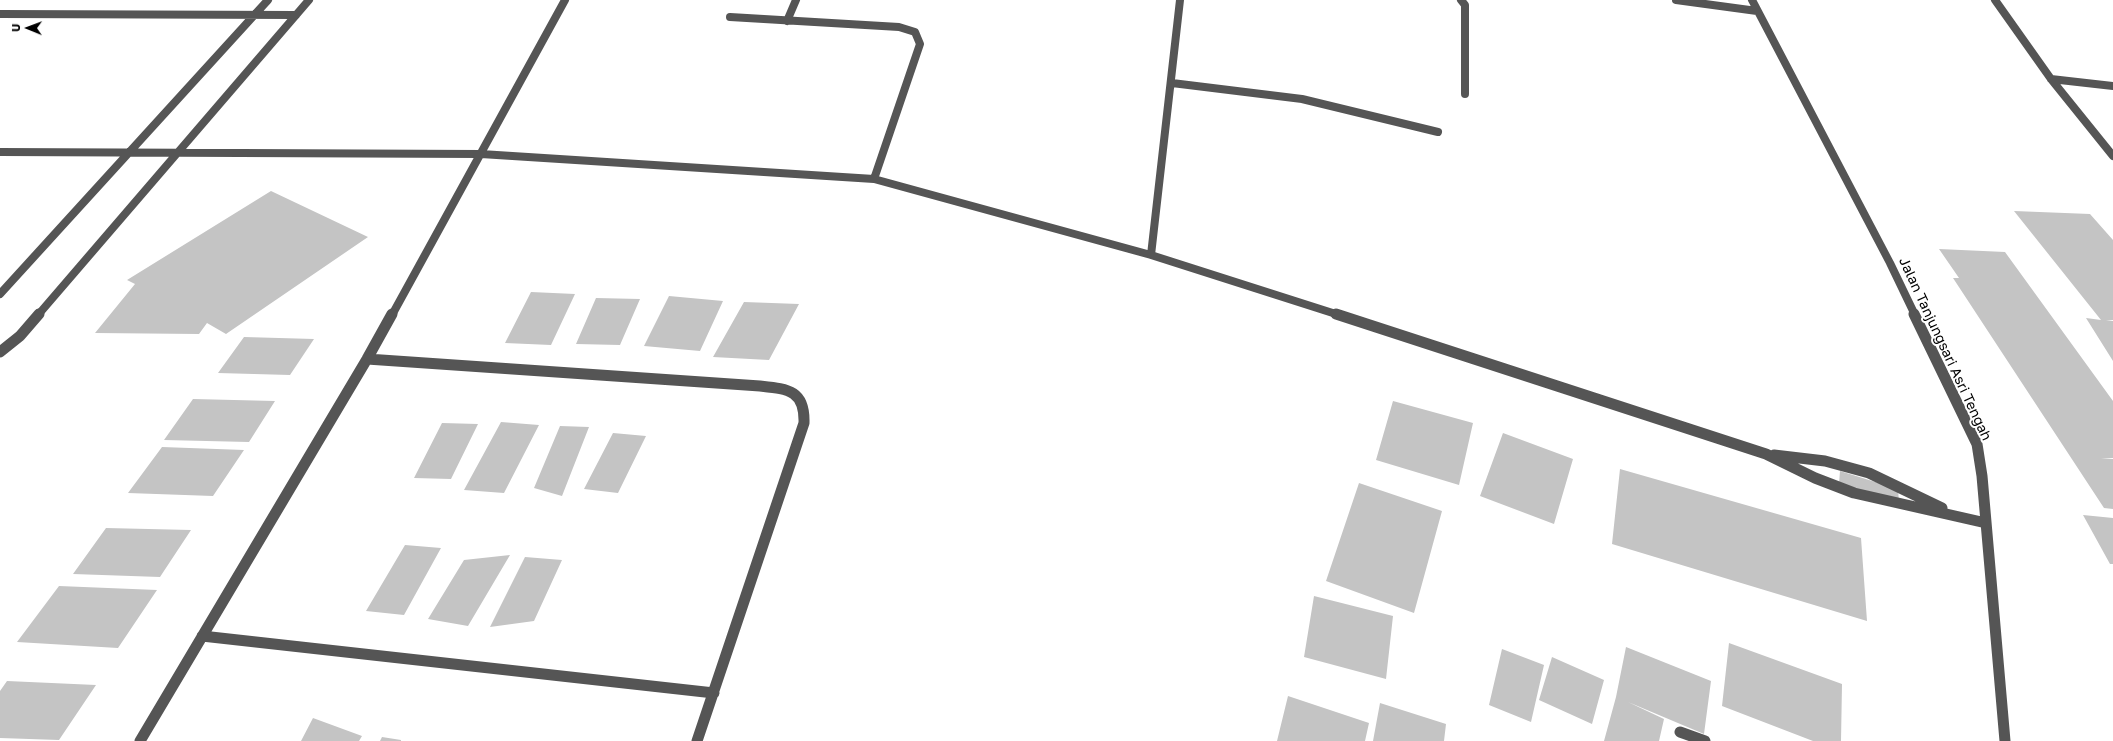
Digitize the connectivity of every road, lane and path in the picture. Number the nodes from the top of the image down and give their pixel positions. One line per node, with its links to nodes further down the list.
1 (268, 0): 12 (street)
2 (309, 0): 13 (street)
3 (565, 0): 24 (street)
4 (796, 0): 15 (street)
5 (1180, 0): 17 (street)
6 (1461, 0): 19 (street)
7 (1676, 0): 10 (street)
8 (1752, 0): 10 (street, Jalan Tanjungsari Asri Tengah)
9 (1995, 0): 16 (street)
10 (1757, 11): 33 (street, Jalan Tanjungsari Asri Tengah)
11 (0, 14): 12 (street)
12 (255, 15): 13 (street); 22 (street)
13 (296, 15): 23 (street)
14 (730, 17): 15 (street)
15 (787, 21): 26 (street)
16 (2051, 79): 18 (street); 25 (street)
17 (1172, 83): 20 (street); 27 (street)
18 (2113, 86)
19 (1465, 94)
20 (1438, 132)
21 (0, 152): 22 (street)
22 (129, 153): 23 (street); 28 (street)
23 (175, 153): 24 (street); 29 (street)
24 (481, 154): 26 (street); 30 (street)
25 (2113, 156)
26 (874, 179): 27 (street)
27 (1152, 255): 31 (street)
28 (0, 294)
29 (0, 352)
30 (367, 360): 34 (street); 35 (street)
31 (1766, 454): 32 (street); 32 (street)
32 (1956, 515): 33 (street)
33 (1986, 523): 40 (street, Jalan Tanjungsari Asri Tengah)
34 (202, 636): 35 (street); 37 (street)
35 (714, 693): 38 (street)
36 (1680, 732): 39 (street)
37 (140, 741)
38 (698, 741)
39 (1705, 741)
40 (2005, 741)

